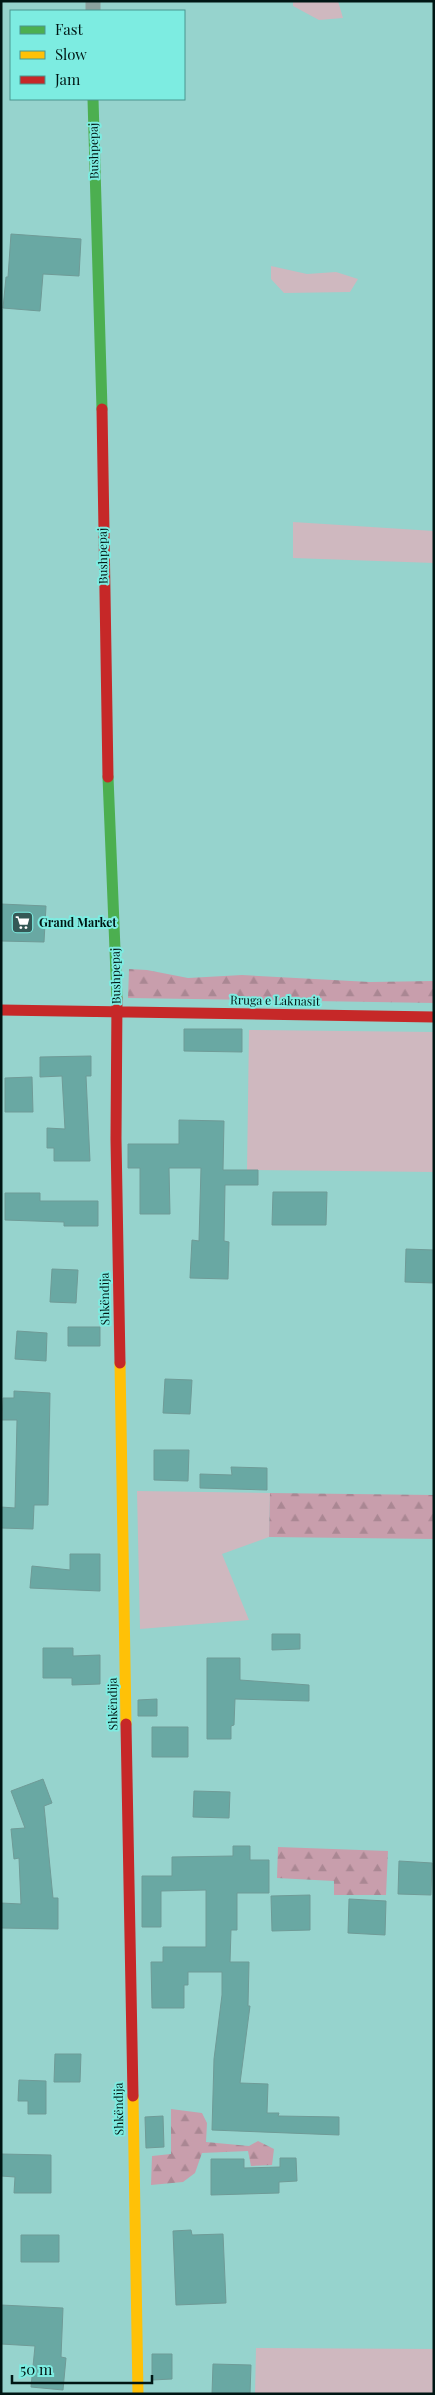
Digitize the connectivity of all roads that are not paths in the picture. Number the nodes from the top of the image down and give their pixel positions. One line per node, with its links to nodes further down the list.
1 (93, 100): 3 (street, Bushpepaj)
2 (1, 1010): 3 (street, Rruga e Laknasit)
3 (116, 1013): 4 (street, Rruga e Laknasit); 5 (street, Shkëndija)
4 (434, 1017)
5 (138, 2394)

